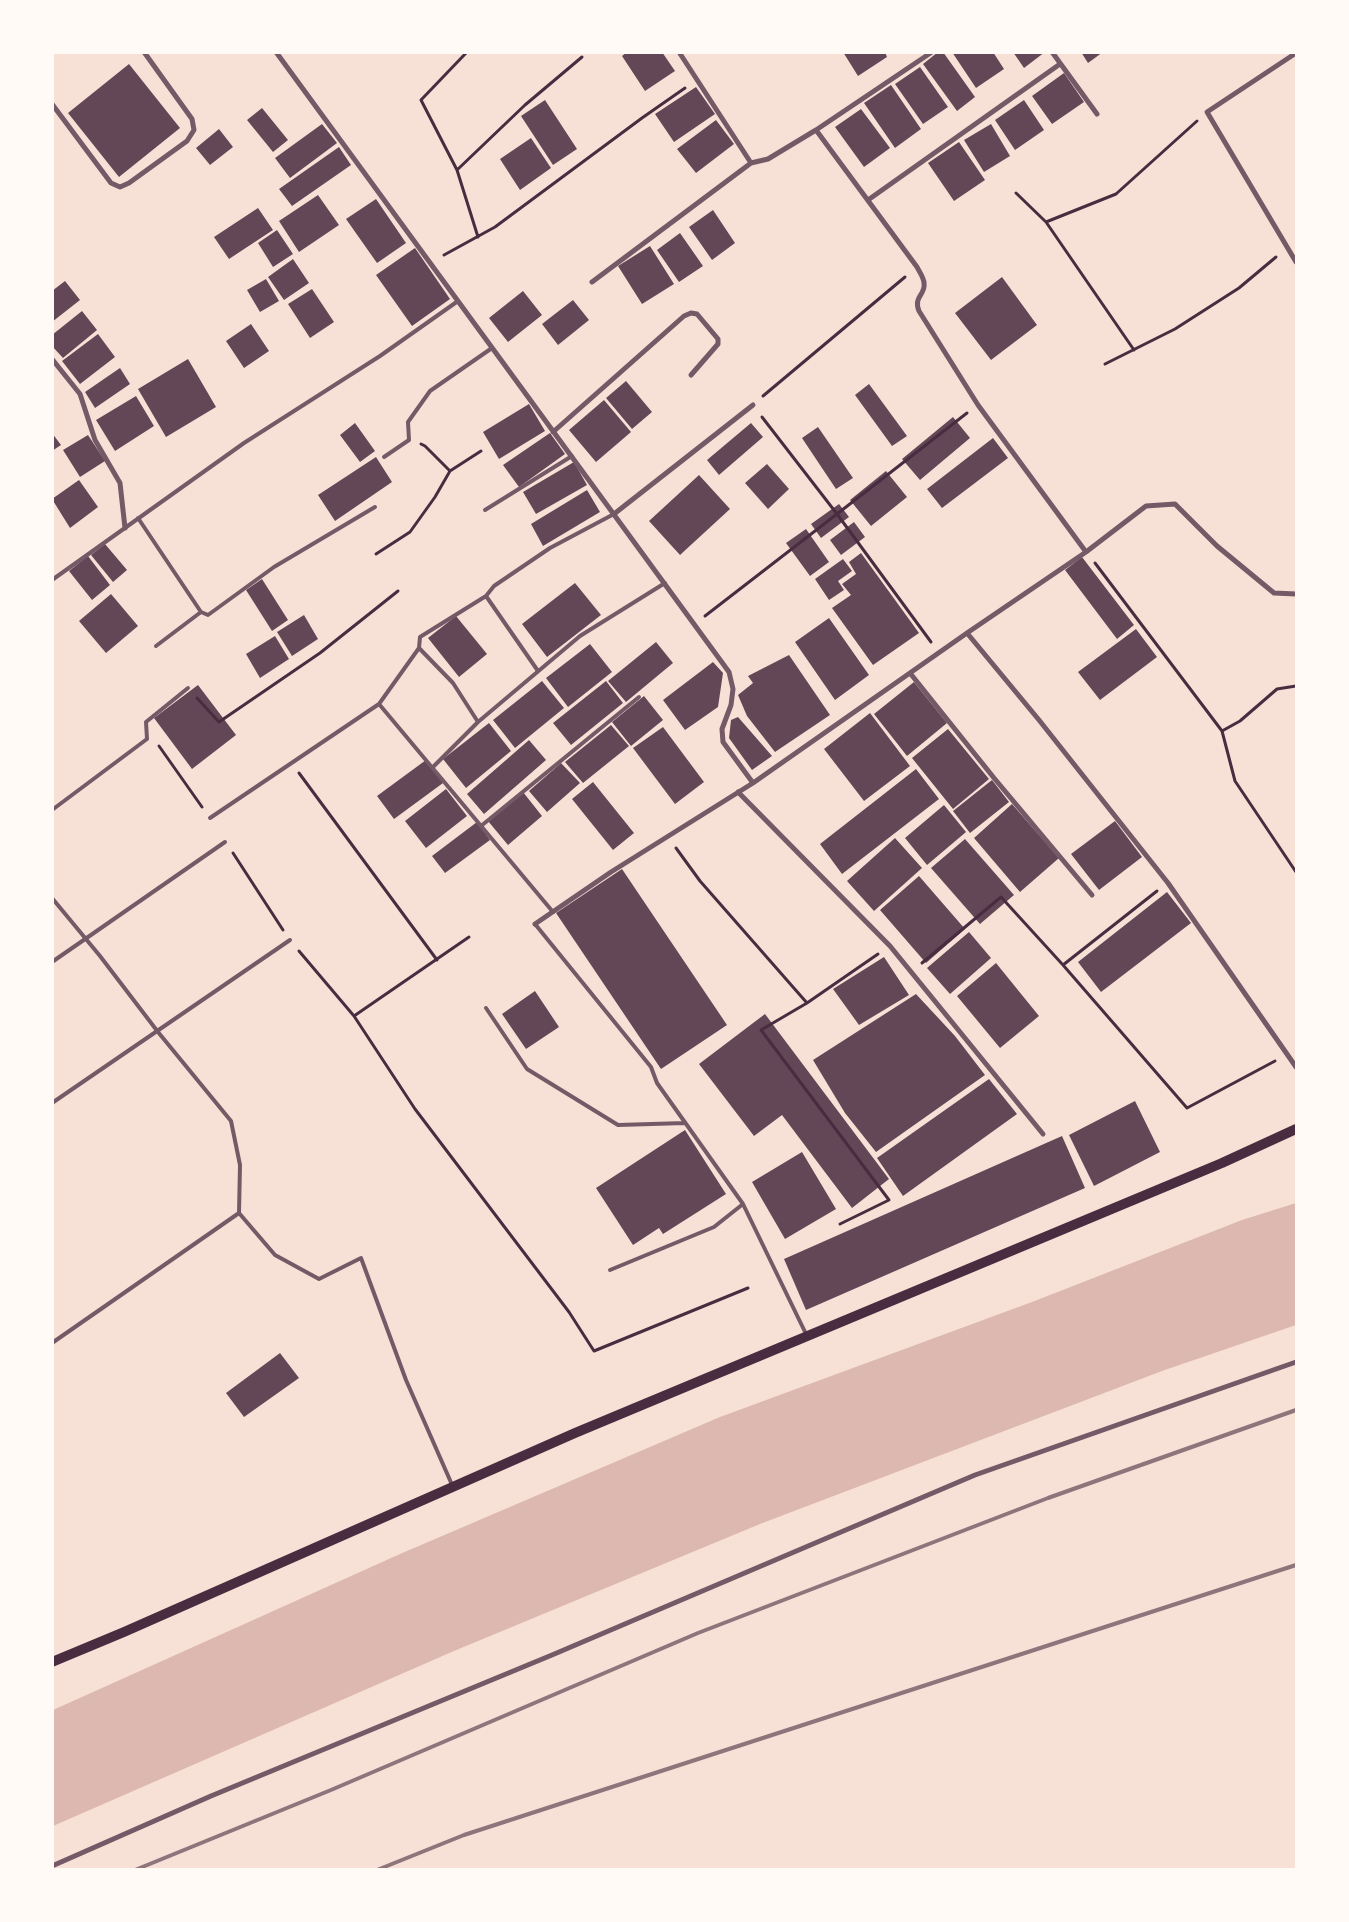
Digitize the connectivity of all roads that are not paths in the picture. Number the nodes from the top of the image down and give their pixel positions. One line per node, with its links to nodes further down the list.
1 (144, 52): 8 (street)
2 (276, 52): 15 (street)
3 (678, 52): 11 (street)
4 (932, 52): 10 (street)
5 (1052, 52): 7 (street)
6 (1296, 53): 13 (street)
7 (1060, 64): 9 (street); 12 (street)
8 (52, 104)
9 (1097, 114)
10 (816, 130): 11 (street); 12 (street)
11 (751, 163): 14 (street)
12 (868, 200): 28 (street)
13 (1296, 262)
14 (592, 282)
15 (458, 301): 16 (street); 26 (lane)
16 (492, 348): 20 (street); 22 (lane)
17 (52, 360): 27 (street)
18 (691, 375): 20 (street)
19 (752, 405): 25 (street)
20 (553, 432): 21 (street)
21 (572, 456): 24 (lane); 25 (street)
22 (384, 457)
23 (375, 507): 33 (lane)
24 (486, 510)
25 (614, 514): 30 (street); 32 (lane)
26 (138, 518): 27 (lane); 33 (lane)
27 (125, 528): 29 (lane)
28 (1086, 552): 31 (street); 34 (street)
29 (52, 580)
30 (664, 583): 37 (lane); 44 (street)
31 (1296, 594)
32 (486, 596): 36 (lane); 37 (lane)
33 (201, 612): 35 (lane)
34 (967, 632): 38 (street); 59 (street)
35 (156, 646)
36 (418, 648): 41 (lane); 42 (lane)
37 (538, 671): 42 (lane)
38 (910, 673): 44 (street); 50 (street)
39 (188, 688): 46 (lane)
40 (639, 697): 48 (lane)
41 (380, 704): 43 (lane); 47 (lane)
42 (478, 722): 43 (lane)
43 (433, 767): 48 (lane)
44 (753, 783): 45 (street)
45 (738, 792): 52 (street); 63 (street)
46 (52, 810)
47 (210, 818)
48 (481, 826): 52 (lane)
49 (225, 842): 54 (lane)
50 (1092, 895)
51 (52, 898): 54 (lane)
52 (553, 912): 53 (street)
53 (535, 924): 61 (lane)
54 (86, 939): 56 (lane); 58 (lane)
55 (290, 940): 58 (lane)
56 (52, 962)
57 (486, 1008): 61 (lane)
58 (158, 1032): 60 (lane); 65 (lane)
59 (1296, 1067)
60 (52, 1103)
61 (686, 1124): 64 (lane)
62 (1296, 1129): 67 (main road)
63 (1043, 1134)
64 (743, 1204): 66 (lane); 67 (lane)
65 (240, 1213): 68 (lane); 70 (lane)
66 (610, 1270)
67 (806, 1336): 70 (main road)
68 (53, 1341)
69 (1296, 1362): 72 (street)
70 (453, 1487): 71 (main road)
71 (52, 1662)
72 (52, 1866)

